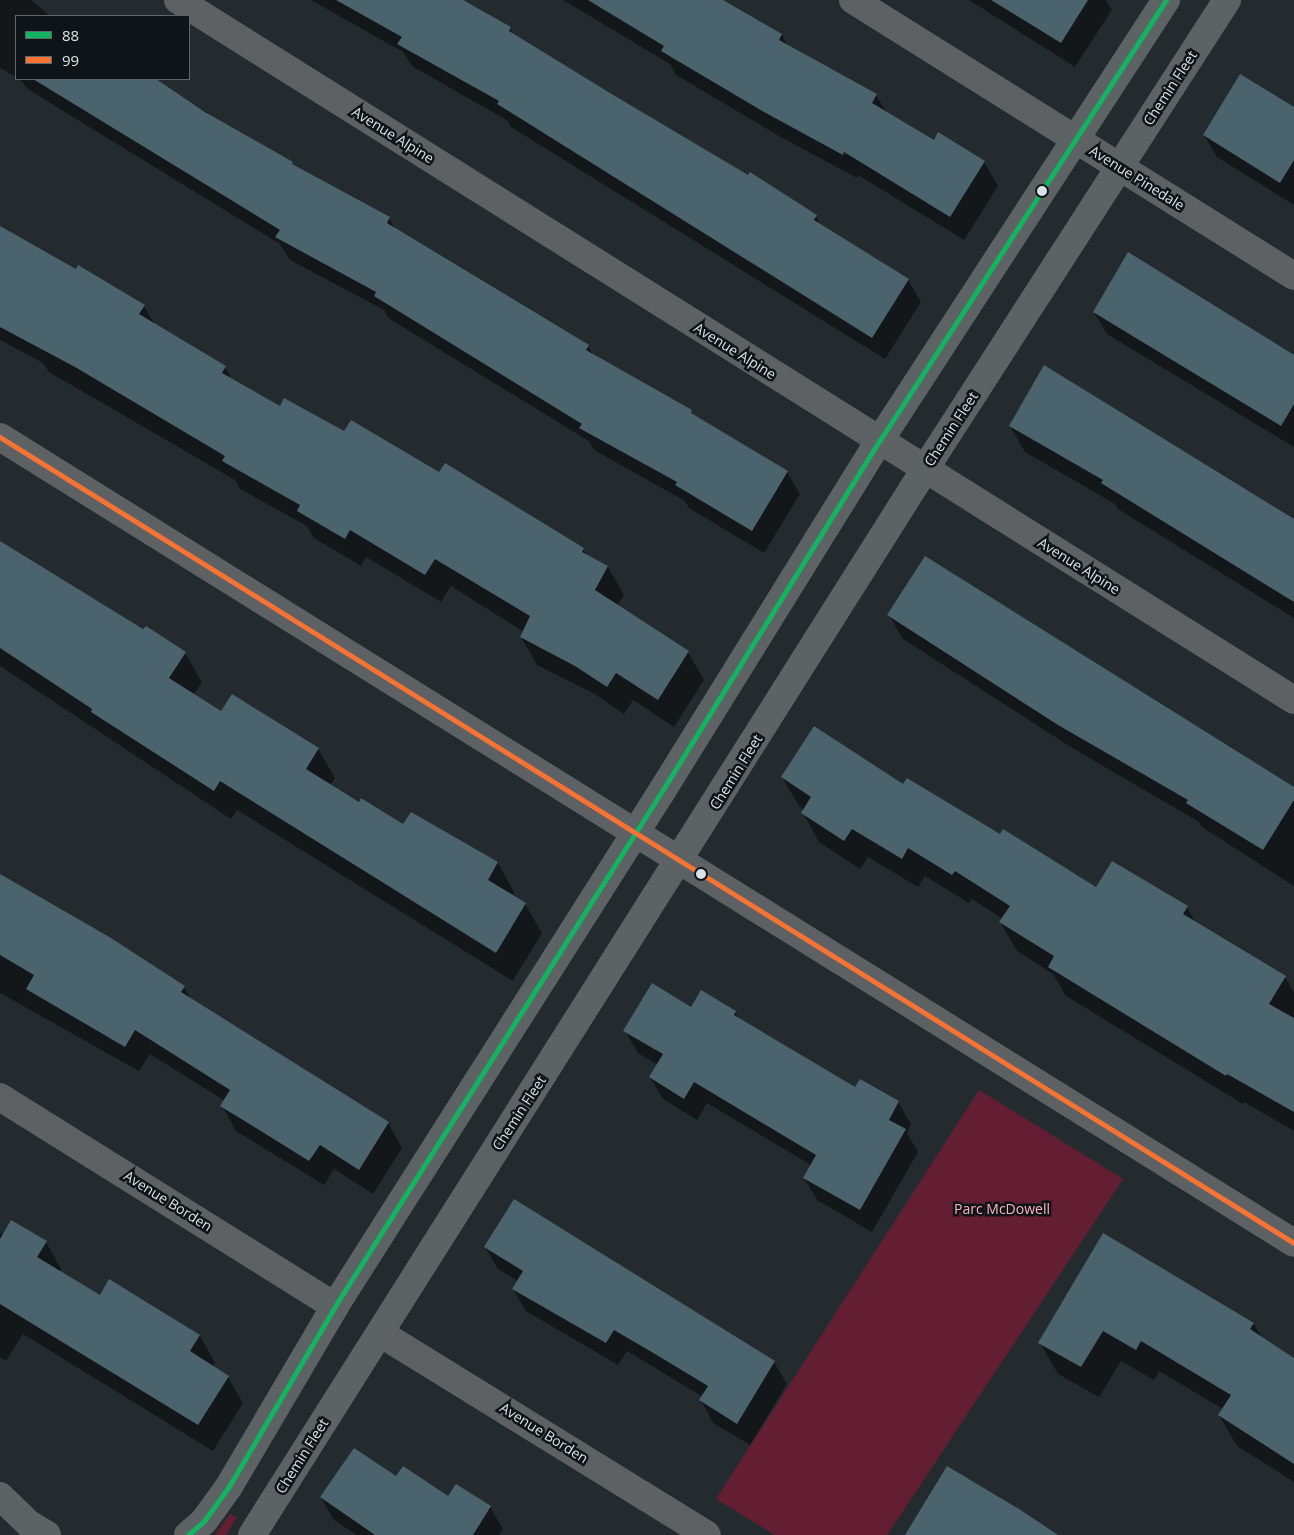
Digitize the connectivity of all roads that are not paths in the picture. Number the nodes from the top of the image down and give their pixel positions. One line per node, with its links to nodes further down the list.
1 (178, 0): 9 (street, Avenue Alpine)
2 (854, 0): 5 (street, Avenue Pinedale)
3 (1166, 0): 5 (main road)
4 (1224, 5): 6 (main road, Chemin Fleet)
5 (1077, 140): 6 (street, Avenue Pinedale); 9 (main road)
6 (1120, 167): 7 (street, Avenue Pinedale); 10 (main road, Chemin Fleet)
7 (1294, 276)
8 (0, 437): 12 (street)
9 (880, 440): 10 (street, Avenue Alpine); 12 (main road)
10 (925, 470): 11 (street, Avenue Alpine); 13 (main road, Chemin Fleet)
11 (1294, 700)
12 (636, 832): 13 (street); 16 (main road)
13 (681, 860): 15 (street); 17 (main road, Chemin Fleet)
14 (0, 1097): 16 (street, Avenue Borden)
15 (1294, 1244)
16 (335, 1306): 21 (main road)
17 (380, 1333): 22 (main road, Chemin Fleet); 23 (street, Avenue Borden)
18 (0, 1496): 20 (main road)
19 (0, 1518): 20 (main road)
20 (38, 1530)
21 (188, 1535)
22 (252, 1535)
23 (707, 1535)

